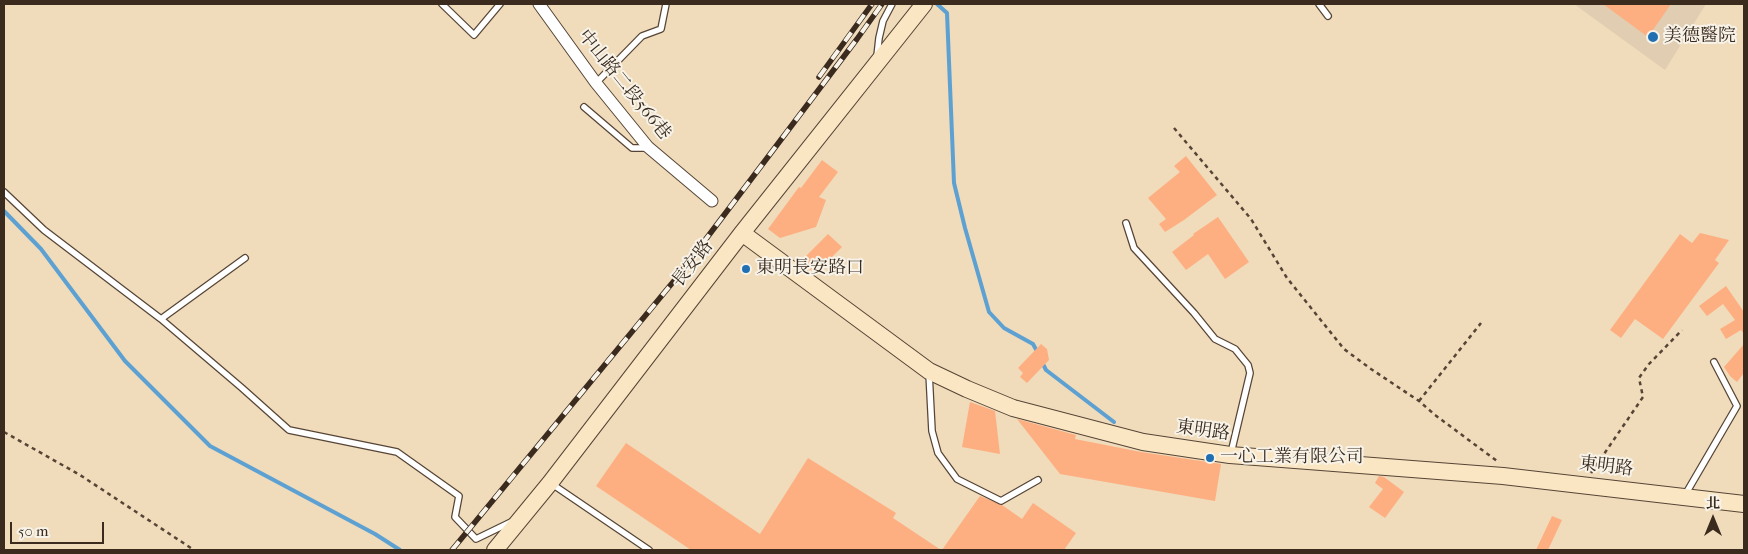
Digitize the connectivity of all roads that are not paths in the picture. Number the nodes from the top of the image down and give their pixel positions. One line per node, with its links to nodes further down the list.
1 (442, 4): 2 (lane)
2 (500, 4)
3 (539, 4): 10 (street, 中山路二段566巷)
4 (666, 4): 10 (lane)
5 (892, 4): 9 (lane)
6 (924, 4): 9 (street, 長安路)
7 (1319, 4): 8 (lane)
8 (1328, 16)
9 (877, 63): 16 (street, 長安路)
10 (596, 83): 12 (street, 中山路二段566巷)
11 (584, 107): 12 (lane)
12 (648, 147): 14 (street, 中山路二段566巷)
13 (4, 192): 18 (lane)
14 (712, 201)
15 (1126, 223): 21 (lane)
16 (742, 234): 20 (street, 東明路); 23 (street, 長安路)
17 (244, 258): 18 (lane)
18 (161, 319): 26 (lane)
19 (1714, 362): 24 (lane)
20 (929, 371): 21 (street, 東明路); 22 (lane)
21 (1230, 455): 24 (street, 東明路)
22 (1038, 480)
23 (550, 483): 26 (street, 長安路); 28 (lane)
24 (1684, 497): 25 (street, 東明路)
25 (1744, 504)
26 (523, 517): 27 (street, 長安路)
27 (496, 550)
28 (649, 550)

